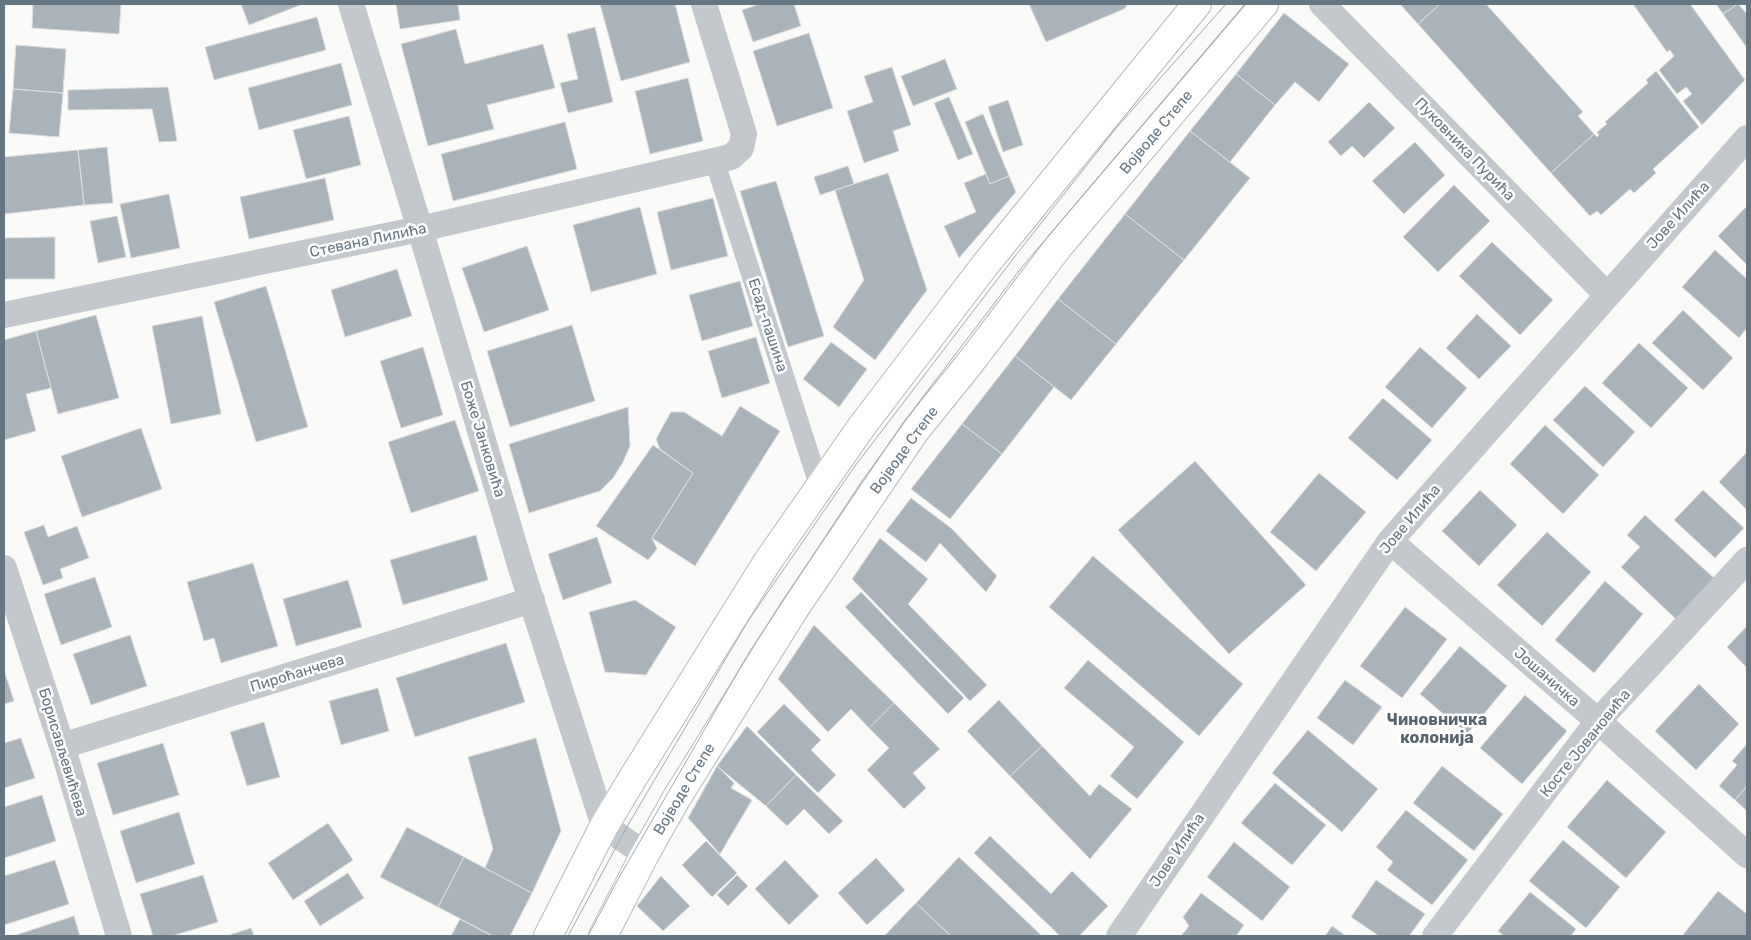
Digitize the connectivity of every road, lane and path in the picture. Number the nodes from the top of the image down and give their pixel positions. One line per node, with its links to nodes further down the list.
1 (351, 4): 8 (street, Боже Јанковића)
2 (704, 4): 7 (street)
3 (1196, 4): 11 (main road)
4 (1264, 4): 19 (main road, Војводе Степе)
5 (1322, 4): 9 (street, Пуковника Пурића)
6 (1747, 138): 9 (street, Јове Илића)
7 (723, 159): 8 (street, Стевана Лилића); 11 (street, Есад-пашина)
8 (420, 229): 10 (street, Стевана Лилића); 15 (street, Боже Јанковића)
9 (1607, 295): 12 (street, Јове Илића)
10 (4, 315)
11 (820, 488): 18 (main road)
12 (1390, 541): 16 (street, Јошаничка); 24 (street, Јове Илића)
13 (1747, 560): 16 (street, Косте Јовановића)
14 (4, 568): 17 (street, Борисављевићева)
15 (532, 600): 17 (street, Пироћанчева); 18 (street, Боже Јанковића)
16 (1598, 721): 20 (street, Јошаничка); 25 (street, Косте Јовановића)
17 (62, 746): 21 (street, Борисављевићева)
18 (604, 826): 19 (street); 22 (main road)
19 (645, 854): 23 (main road, Војводе Степе)
20 (1747, 856)
21 (119, 936)
22 (548, 936)
23 (603, 936)
24 (1118, 936)
25 (1435, 936)

